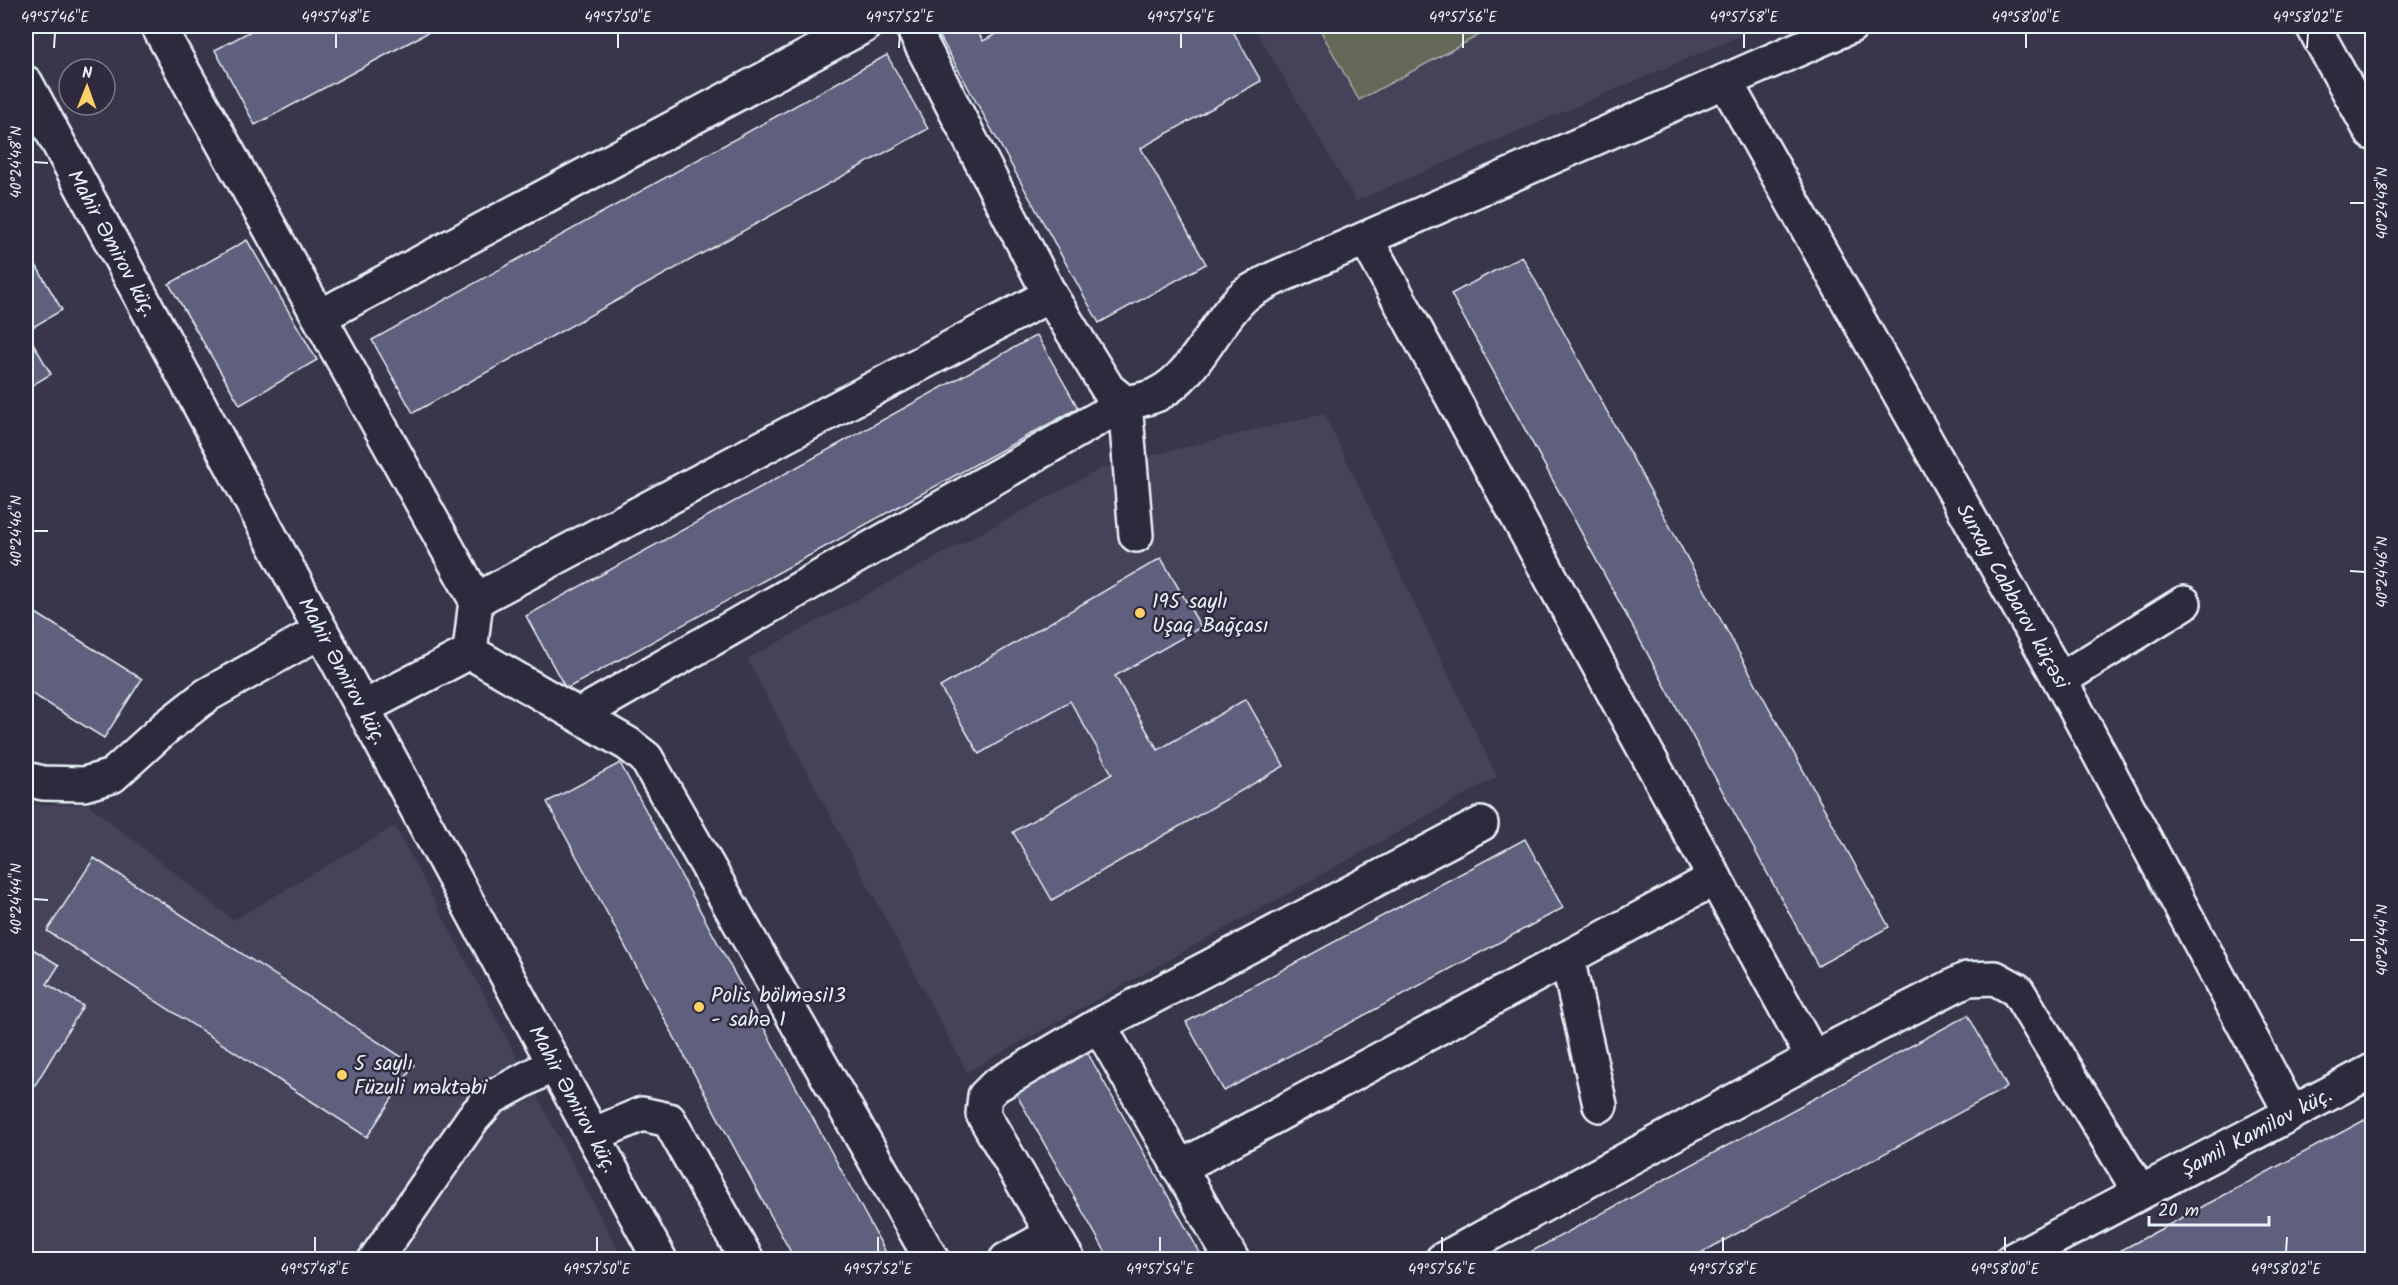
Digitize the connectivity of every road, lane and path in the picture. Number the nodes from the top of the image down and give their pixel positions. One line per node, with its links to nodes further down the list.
1 (158, 26): 11 (street)
2 (864, 26): 11 (street)
3 (912, 26): 10 (street)
4 (1851, 26): 6 (street)
5 (2313, 26): 8 (street)
6 (1725, 81): 9 (street); 18 (street, Surxay Cabbarov küçəsi)
7 (26, 83): 16 (street, Mahir Əmirov küç.)
8 (2373, 133)
9 (1366, 239): 12 (street); 23 (street)
10 (1050, 295): 12 (street); 14 (street)
11 (321, 316): 14 (street)
12 (1125, 403): 13 (street); 20 (street)
13 (1136, 535)
14 (476, 600): 17 (street)
15 (2184, 603): 18 (street)
16 (321, 631): 19 (street, Mahir Əmirov küç.); 21 (street)
17 (470, 652): 19 (street); 20 (street)
18 (2060, 680): 30 (street, Surxay Cabbarov küçəsi)
19 (363, 708): 27 (street, Mahir Əmirov küç.)
20 (579, 715): 38 (street)
21 (26, 779)
22 (1481, 824): 25 (street)
23 (1715, 878): 24 (street); 26 (street)
24 (1566, 958): 29 (street); 32 (street)
25 (1099, 1025): 32 (street); 34 (street)
26 (1813, 1058): 33 (street); 41 (street)
27 (554, 1064): 31 (street, Mahir Əmirov küç.); 35 (street)
28 (2373, 1071): 30 (street, Şamil Kamilov küç.)
29 (1600, 1105)
30 (2291, 1113): 33 (street, Şamil Kamilov küç.)
31 (593, 1136): 36 (street, Mahir Əmirov küç.); 37 (street)
32 (1179, 1168): 40 (street)
33 (2140, 1192): 42 (street, Şamil Kamilov küç.)
34 (1060, 1247): 39 (street)
35 (375, 1260)
36 (660, 1260)
37 (747, 1260)
38 (932, 1260)
39 (1005, 1260)
40 (1232, 1260)
41 (1442, 1260)
42 (2012, 1260)

